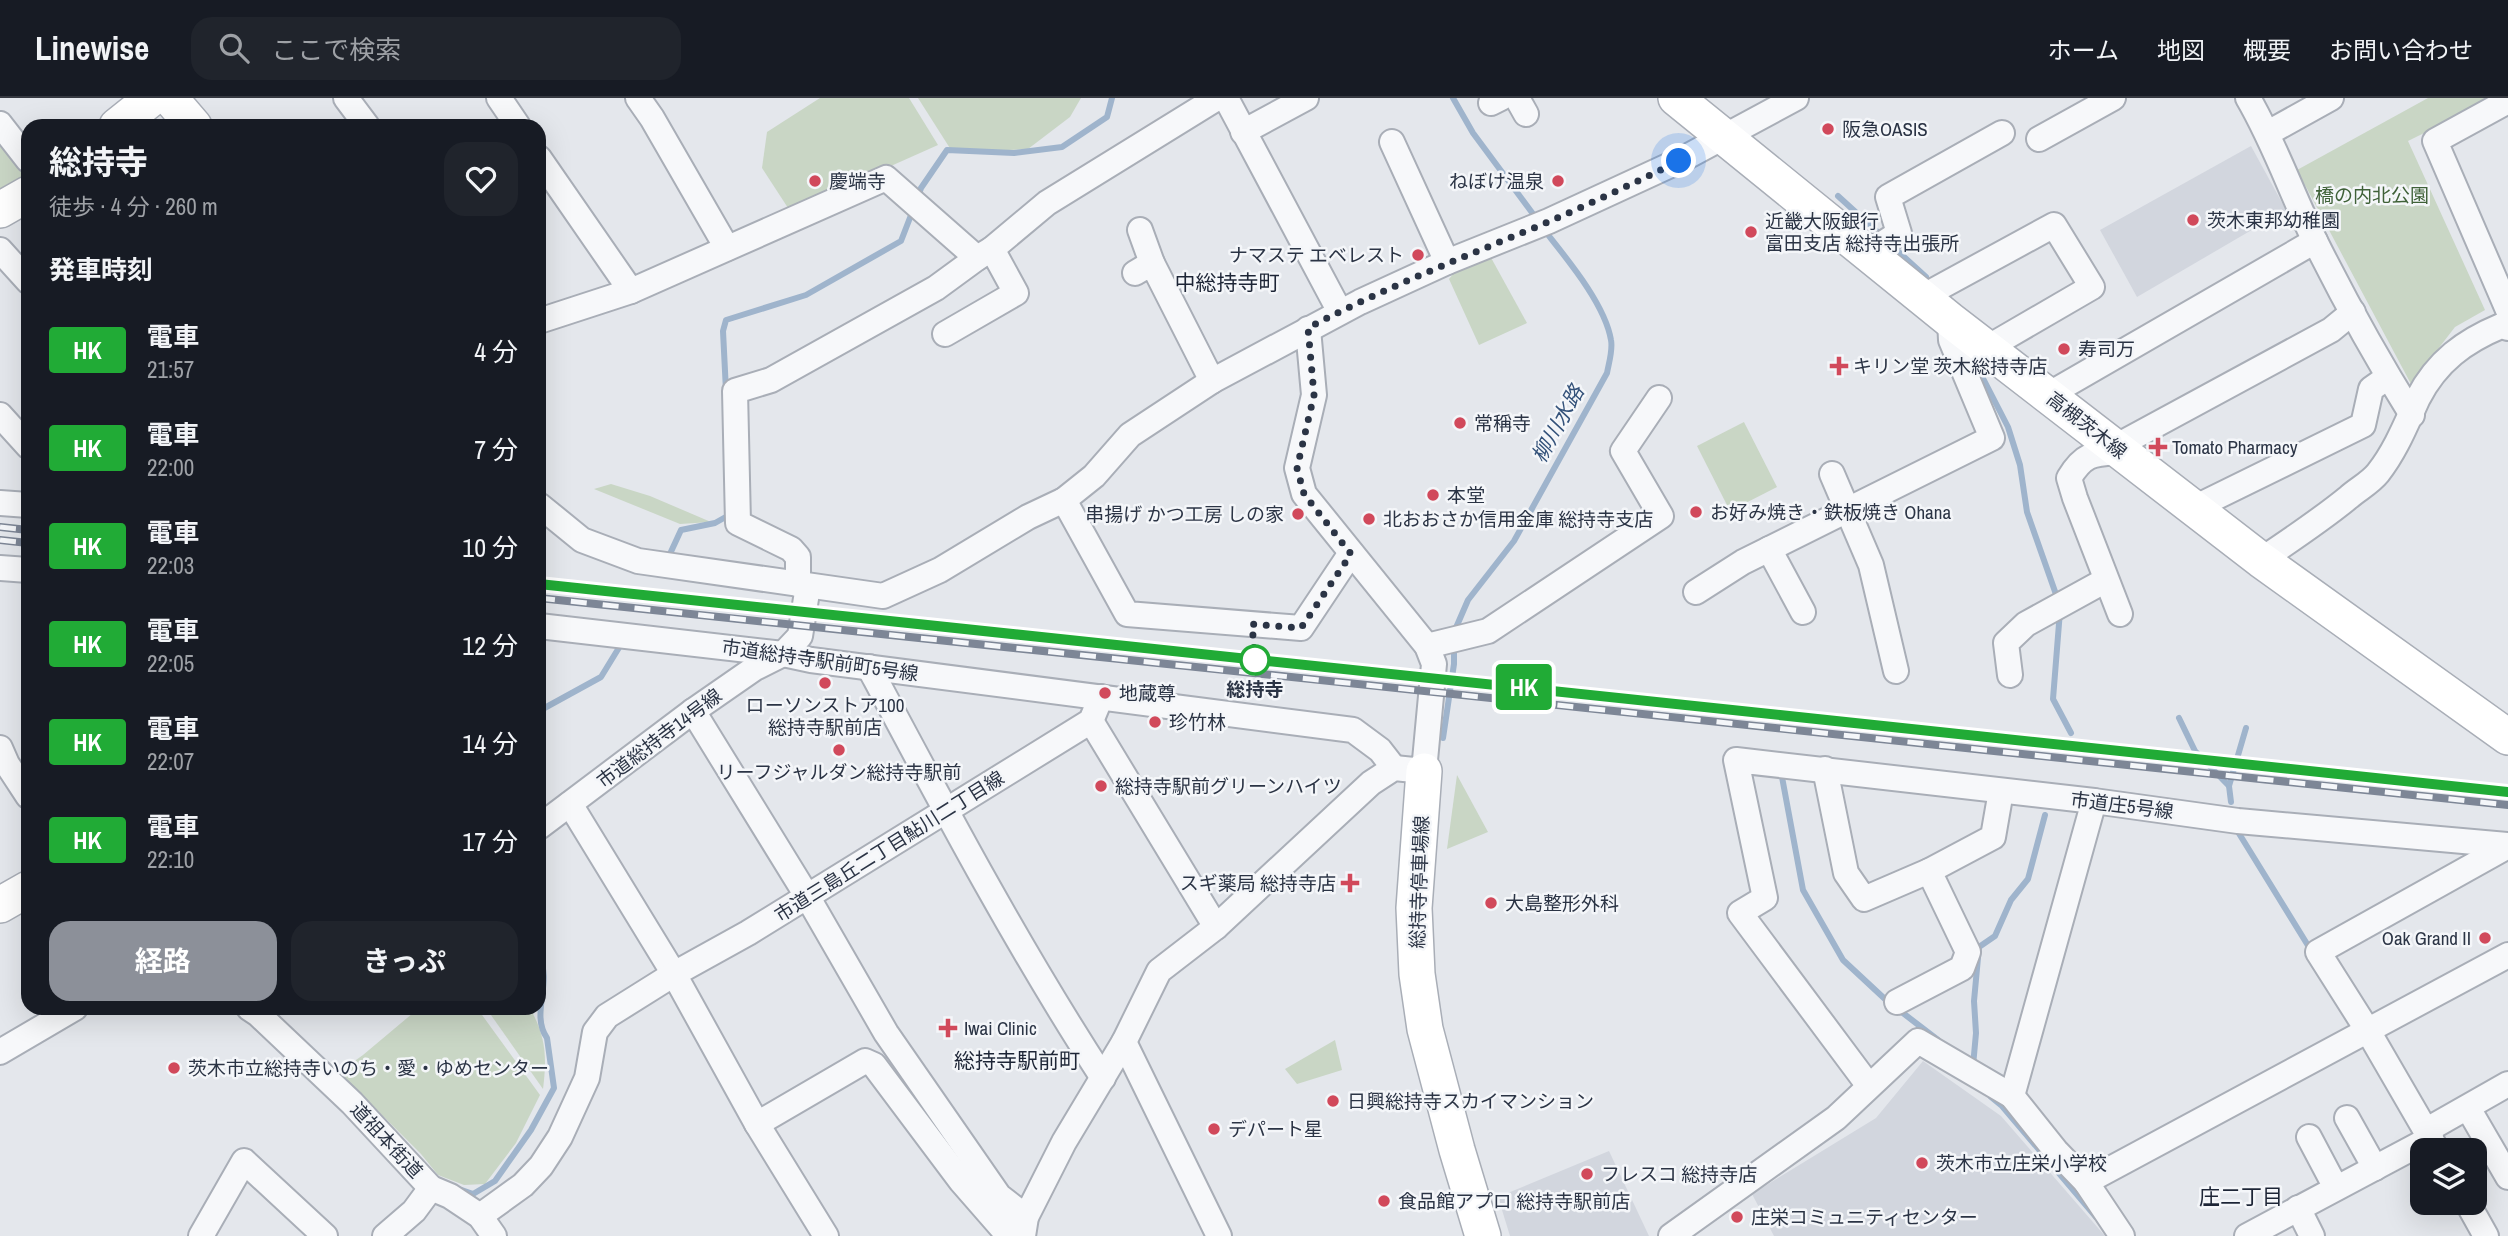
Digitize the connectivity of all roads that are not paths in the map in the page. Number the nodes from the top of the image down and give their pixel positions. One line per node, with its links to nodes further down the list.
1 (152, 98): 15 (main road)
2 (170, 98): 16 (main road)
3 (345, 98): 17 (street)
4 (499, 98): 18 (street)
5 (638, 98): 32 (street)
6 (1217, 98): 35 (street)
7 (1226, 98): 20 (street)
8 (1306, 98): 20 (street)
9 (1676, 98): 23 (main road, 高槻茨木線)
10 (1796, 98): 23 (street)
11 (2113, 98): 24 (street)
12 (2248, 98): 22 (street)
13 (2331, 98): 22 (street)
14 (2508, 101): 40 (street)
15 (126, 119)
16 (188, 119)
17 (362, 119)
18 (513, 119)
19 (0, 124): 26 (street)
20 (1243, 132): 41 (street)
21 (2002, 133): 34 (street)
22 (2268, 133): 31 (street)
23 (1726, 137): 34 (main road, 高槻茨木線); 36 (street)
24 (2039, 139)
25 (1392, 142): 36 (street)
26 (21, 151)
27 (546, 171): 38 (street)
28 (21, 198): 29 (main road)
29 (0, 210)
30 (1140, 229): 51 (street)
31 (2315, 242): 42 (street); 52 (street)
32 (727, 248): 35 (street); 38 (street)
33 (0, 250): 37 (street)
34 (1868, 253): 39 (main road, 高槻茨木線)
35 (984, 254): 47 (street); 72 (street)
36 (1447, 262): 41 (street)
37 (21, 273)
38 (631, 291): 43 (street)
39 (1922, 297): 44 (main road, 高槻茨木線); 49 (street)
40 (2508, 310)
41 (1340, 312): 45 (street)
42 (2353, 312): 50 (street); 57 (street)
43 (546, 319)
44 (1950, 320): 49 (main road, 高槻茨木線); 65 (street)
45 (1308, 328): 51 (street); 67 (street)
46 (2508, 328): 48 (street)
47 (946, 334)
48 (2472, 338): 55 (street); 62 (street)
49 (1987, 348): 52 (main road, 高槻茨木線)
50 (2388, 377): 55 (street); 63 (street)
51 (1212, 381): 59 (street)
52 (2048, 395): 57 (main road, 高槻茨木線)
53 (1659, 398): 77 (street)
54 (0, 415): 56 (street)
55 (2412, 415): 62 (street)
56 (21, 438)
57 (2118, 449): 63 (main road, 高槻茨木線); 71 (street)
58 (1832, 474): 65 (street)
59 (1064, 500): 67 (street); 72 (street)
60 (0, 503): 61 (street)
61 (21, 504)
62 (2339, 506): 68 (street)
63 (2194, 508): 68 (main road, 高槻茨木線)
64 (546, 511): 72 (street)
65 (1846, 511): 66 (street); 80 (street)
66 (1769, 549): 73 (street); 74 (street)
67 (1351, 554): 77 (street)
68 (2261, 560): 85 (main road, 高槻茨木線)
69 (0, 568): 70 (street)
70 (21, 570)
71 (2106, 580): 75 (street); 81 (street)
72 (803, 585): 78 (street)
73 (1696, 592)
74 (1803, 612)
75 (2120, 614)
76 (546, 627): 78 (street, 市道総持寺駅前町5号線)
77 (1427, 646): 88 (street)
78 (783, 654): 79 (street, 市道総持寺駅前町5号線); 83 (street, 市道総持寺14号線)
79 (869, 667): 82 (street, 市道総持寺駅前町5号線); 93 (street)
80 (1896, 671)
81 (2010, 676)
82 (1101, 697): 84 (street); 88 (street)
83 (693, 711): 92 (street, 市道総持寺14号線); 98 (street)
84 (1091, 721): 93 (street, 市道三島丘二丁目鮎川二丁目線); 100 (street)
85 (2508, 737)
86 (0, 748): 89 (street)
87 (1825, 769): 90 (street, 市道庄5号線); 96 (street); 111 (street, 市道庄5号線)
88 (1409, 770): 100 (street); 135 (main road, 総持寺停車場線)
89 (21, 785)
90 (2001, 791): 91 (street, 市道庄5号線); 96 (street)
91 (2094, 801): 95 (street, 市道庄5号線); 112 (street)
92 (570, 804): 94 (street, 市道総持寺14号線); 102 (street)
93 (946, 811): 98 (street, 市道三島丘二丁目鮎川二丁目線); 109 (street)
94 (546, 822)
95 (2508, 845): 106 (street)
96 (1929, 872): 103 (street)
97 (21, 893): 99 (main road)
98 (807, 896): 102 (street, 市道三島丘二丁目鮎川二丁目線); 128 (street)
99 (0, 905)
100 (1216, 927): 107 (street)
101 (2508, 955): 106 (street)
102 (674, 974): 115 (street); 127 (street, 市道三島丘二丁目鮎川二丁目線)
103 (1897, 1002)
104 (63, 1015): 108 (street)
105 (262, 1015): 123 (street, 道祖本街道)
106 (2368, 1031): 117 (street); 122 (street)
107 (1124, 1042): 109 (street); 134 (street)
108 (0, 1052)
109 (1103, 1078): 128 (street)
110 (2508, 1084): 113 (street)
111 (1869, 1086): 112 (street); 136 (street)
112 (2012, 1096): 122 (street)
113 (2468, 1108): 118 (street); 121 (street)
114 (2347, 1118): 120 (street)
115 (758, 1124): 128 (street); 133 (street)
116 (2309, 1137): 124 (street)
117 (2431, 1138)
118 (2433, 1138)
119 (2410, 1150): 120 (street)
120 (2375, 1168): 124 (street)
121 (2508, 1177)
122 (2086, 1182): 137 (street)
123 (431, 1188): 127 (street, 道祖本街道); 132 (street)
124 (2336, 1188): 125 (street)
125 (2298, 1208): 138 (street); 139 (street)
126 (2471, 1215): 129 (street)
127 (487, 1226)
128 (1023, 1230)
129 (2476, 1233)
130 (201, 1236): 131 (street)
131 (325, 1236)
132 (384, 1236)
133 (826, 1236)
134 (1219, 1236)
135 (1483, 1236)
136 (1671, 1236)
137 (2122, 1236)
138 (2247, 1236)
139 (2312, 1236)

